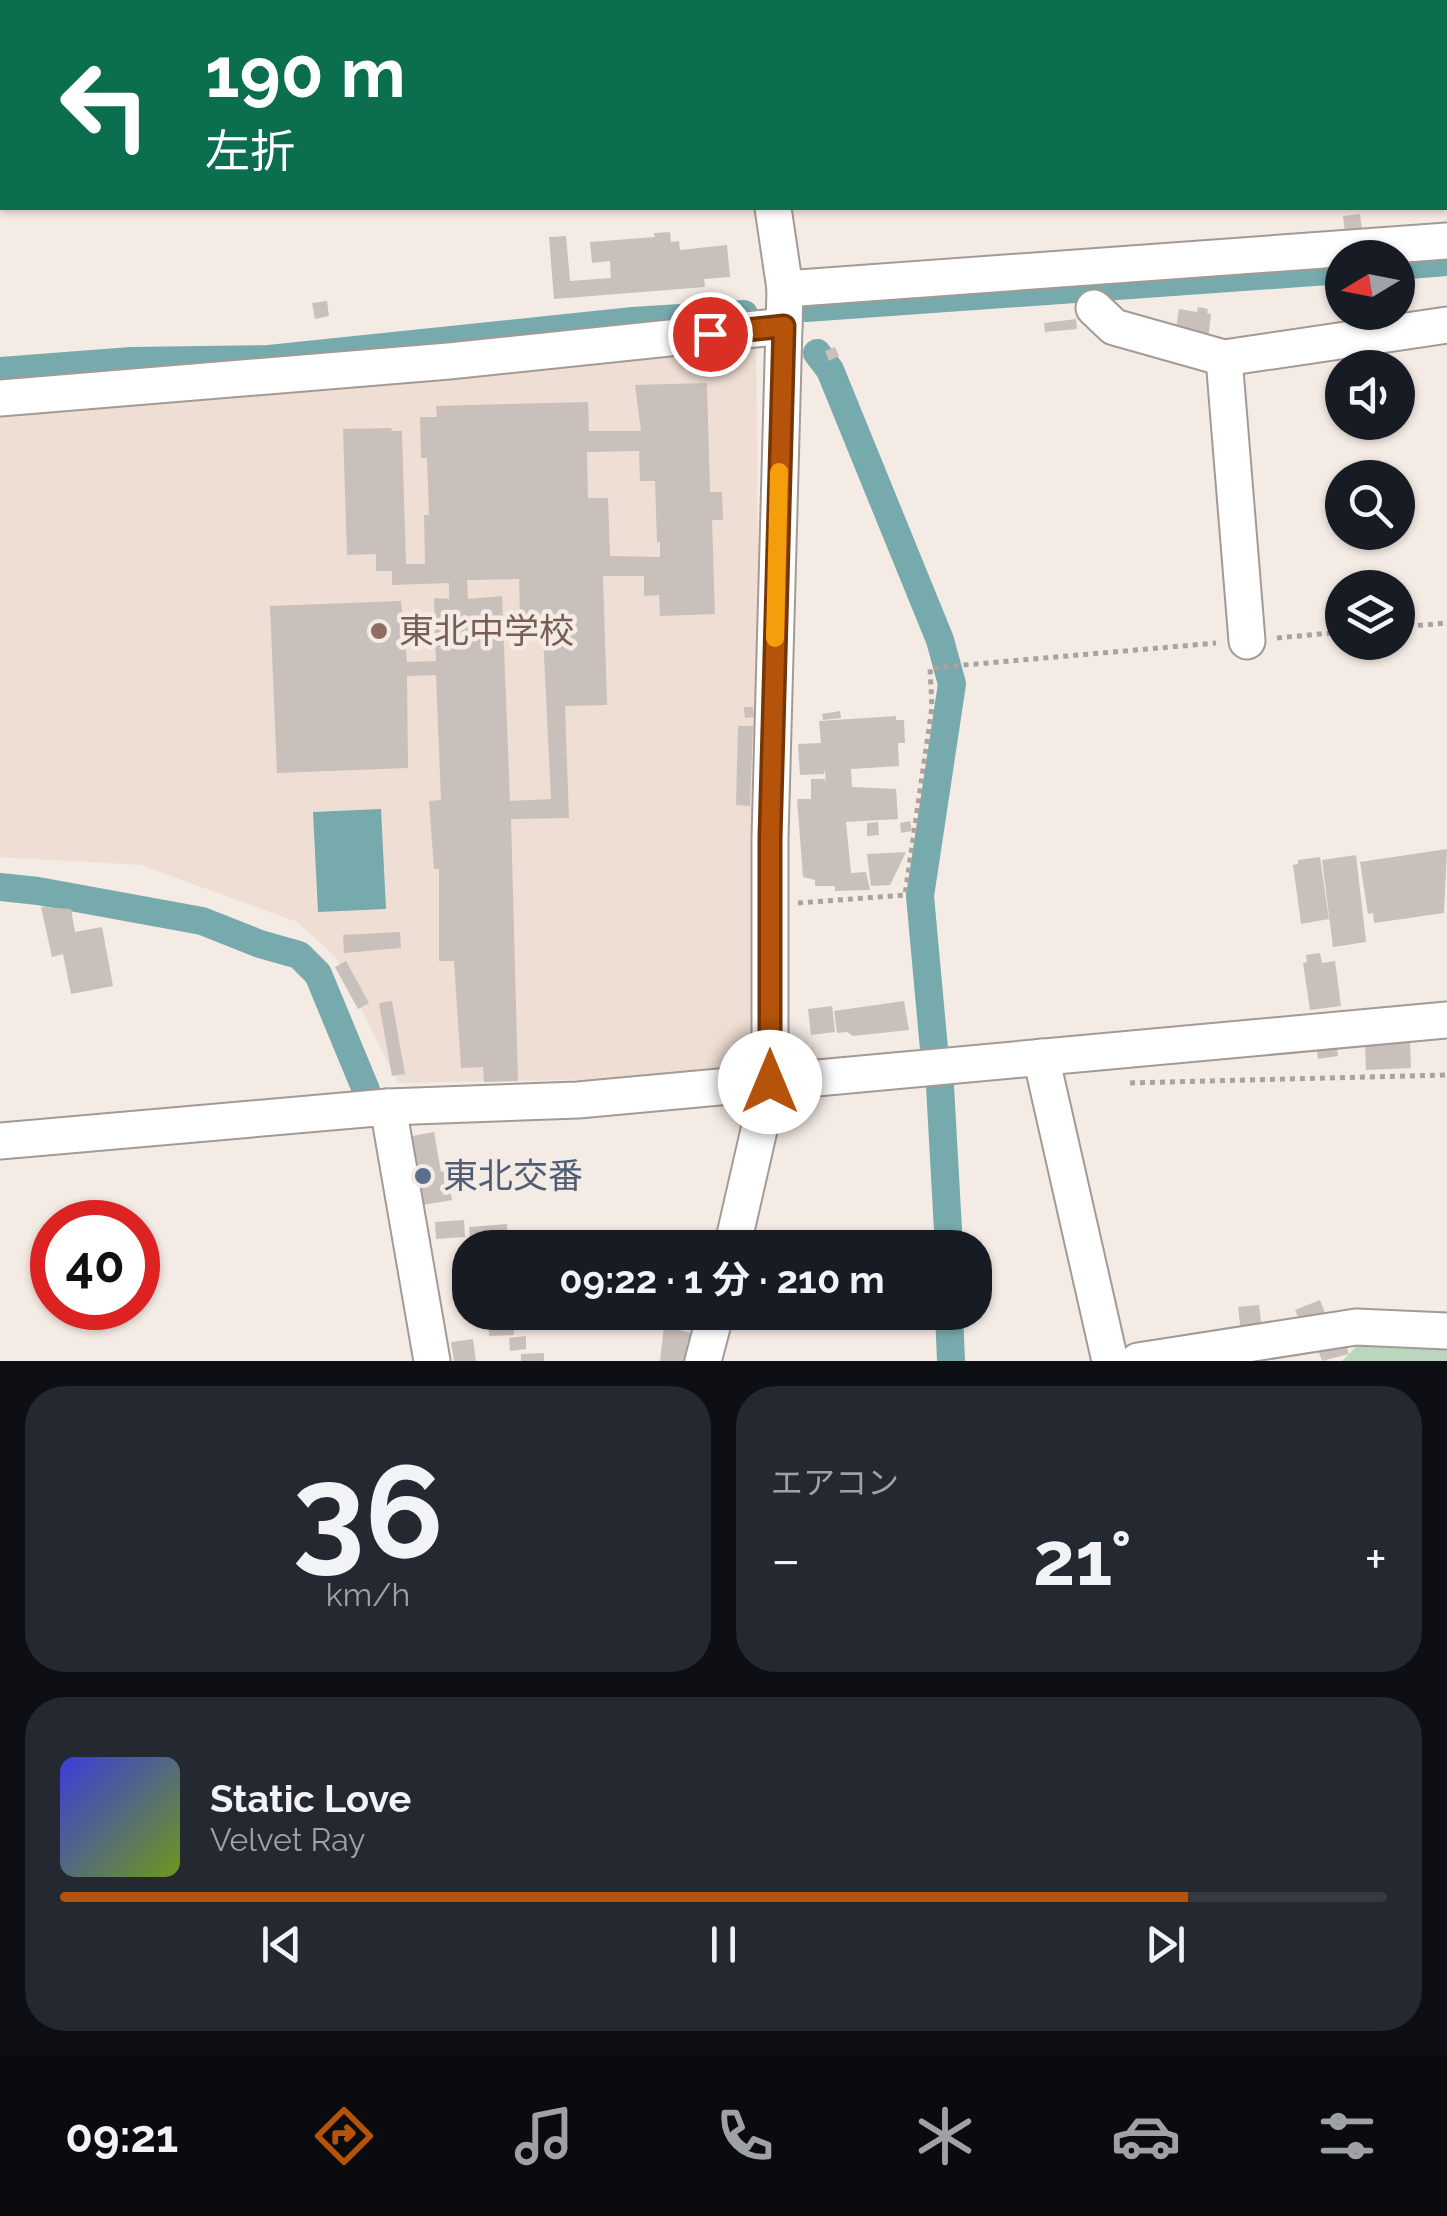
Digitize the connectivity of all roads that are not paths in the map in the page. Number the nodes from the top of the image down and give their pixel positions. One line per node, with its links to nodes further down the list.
1 (773, 210): 3 (street)
2 (1447, 241): 3 (street)
3 (785, 289): 6 (street)
4 (1094, 308): 7 (street)
5 (1447, 325): 7 (street)
6 (784, 326): 8 (street); 12 (street)
7 (1224, 358): 9 (street)
8 (0, 398)
9 (1246, 641)
10 (1447, 1020): 11 (street)
11 (1042, 1057): 12 (street); 21 (street)
12 (770, 1082): 13 (street); 15 (street)
13 (388, 1107): 14 (street); 19 (street)
14 (0, 1141)
15 (736, 1230)
16 (711, 1330): 20 (street)
17 (1447, 1332): 18 (street)
18 (1314, 1347): 22 (street)
19 (432, 1361)
20 (703, 1361)
21 (1110, 1361)
22 (1138, 1361)

